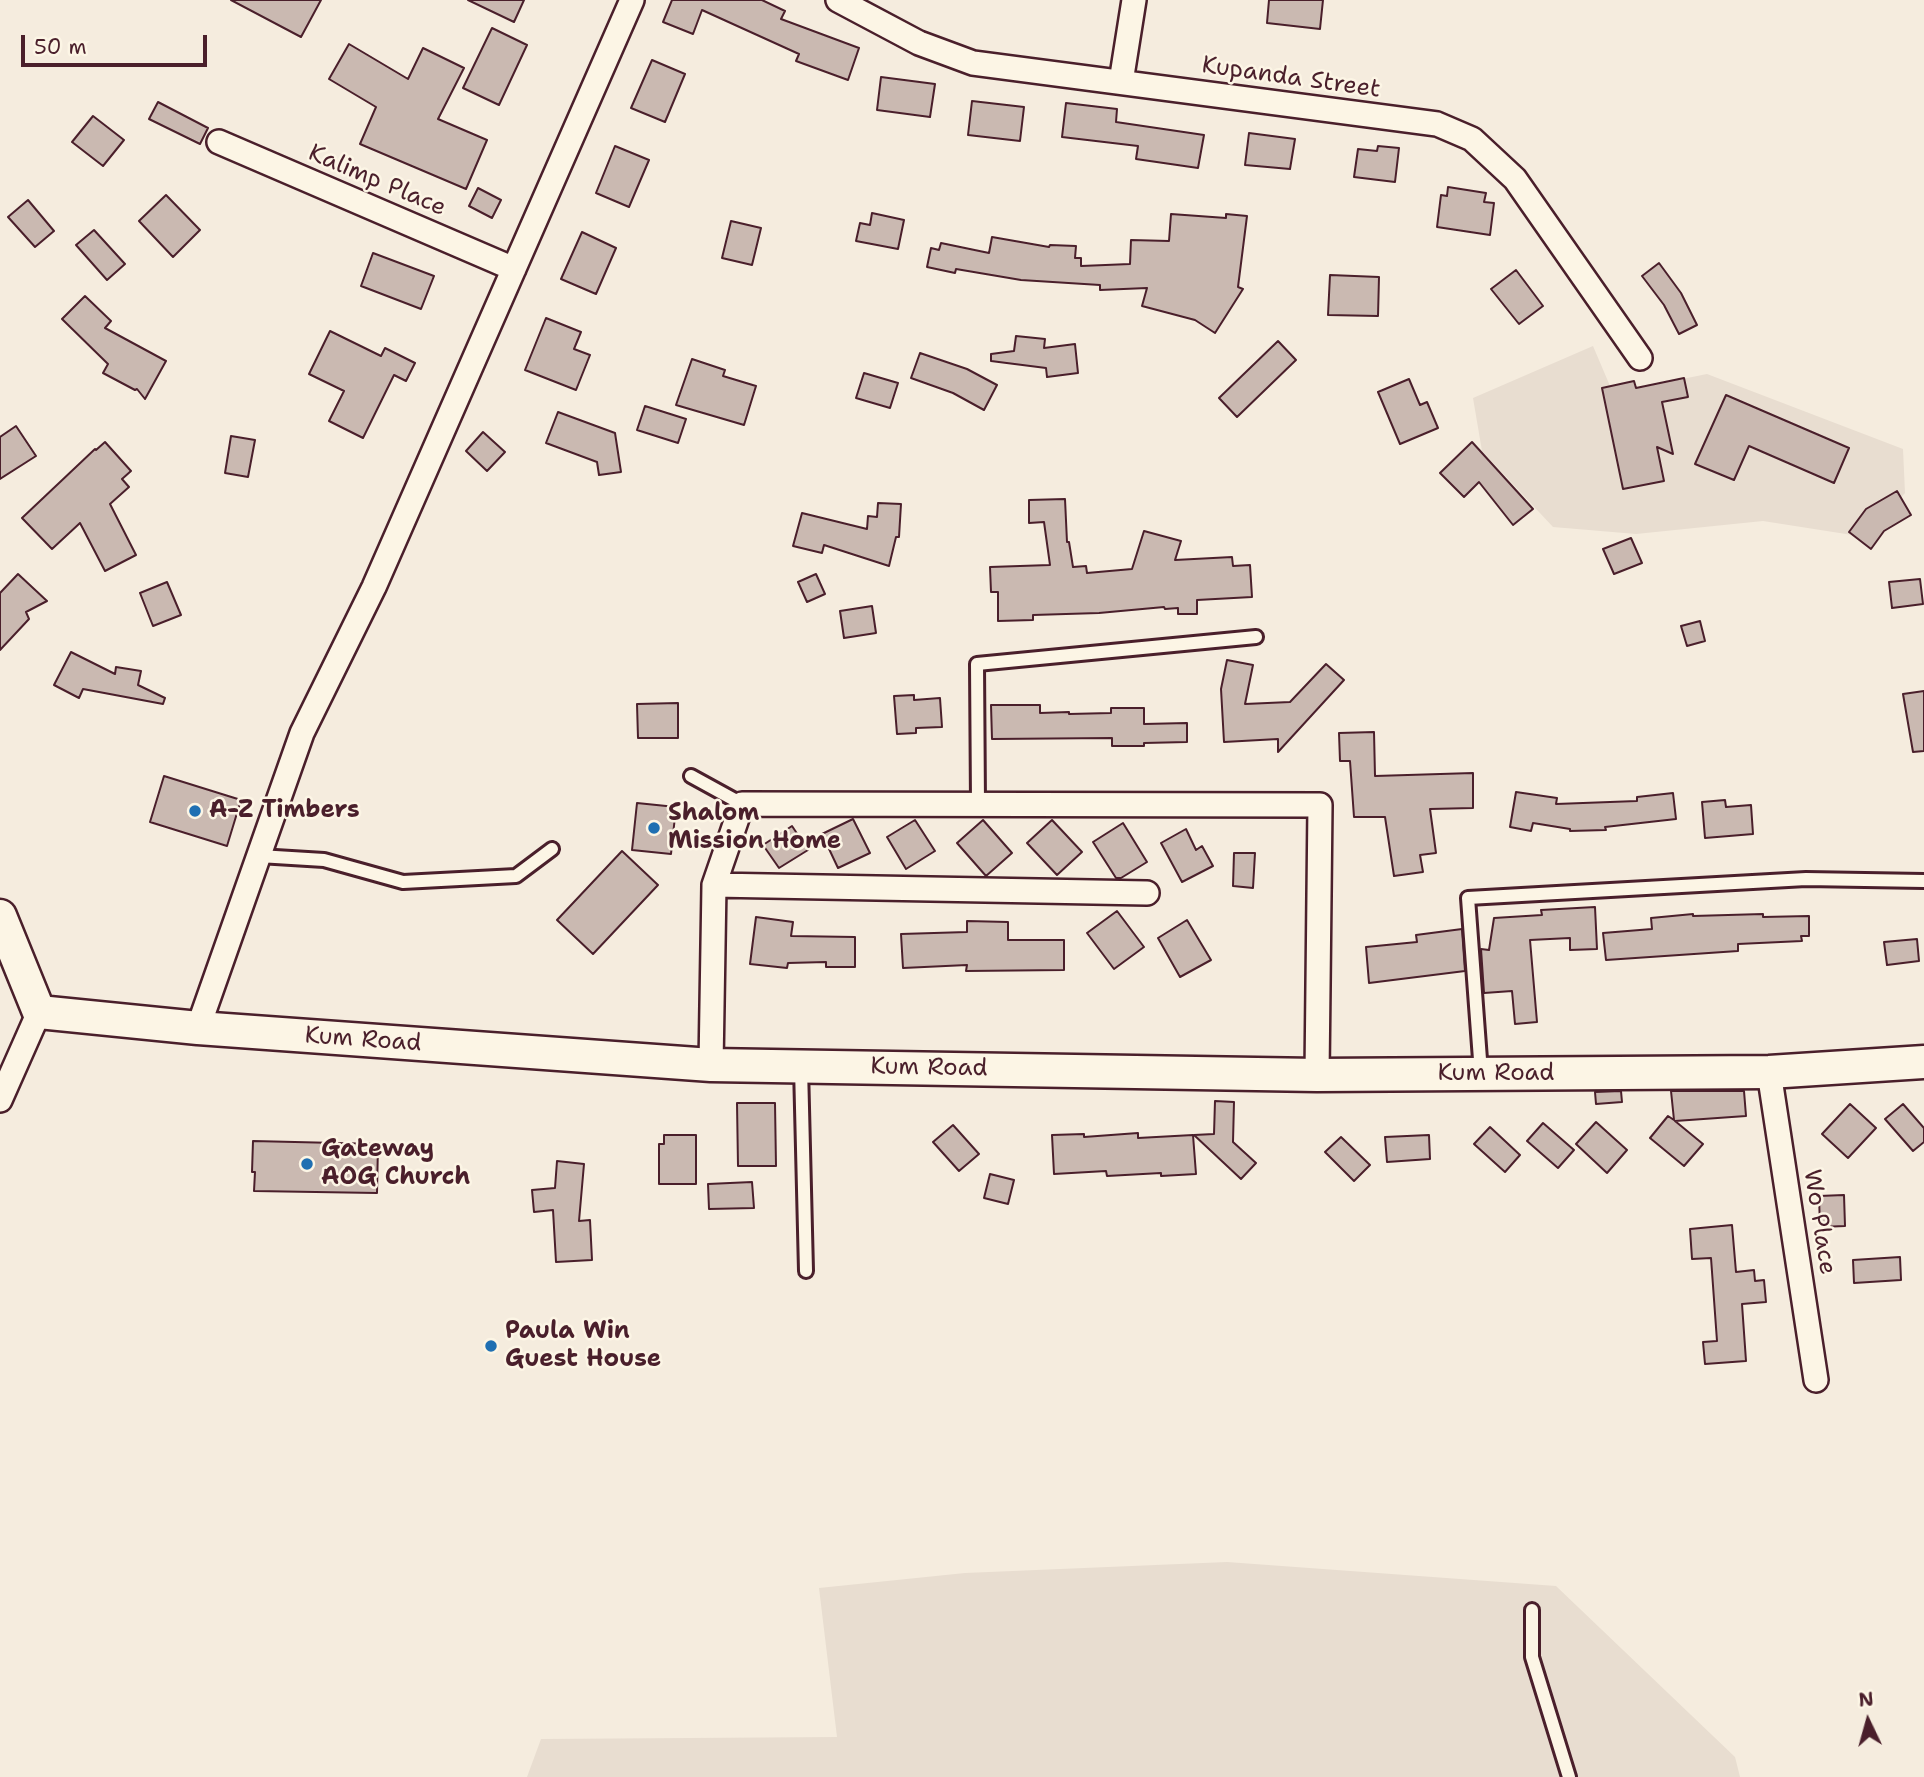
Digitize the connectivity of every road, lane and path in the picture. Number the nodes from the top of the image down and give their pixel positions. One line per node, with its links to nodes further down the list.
1 (632, 0): 6 (street)
2 (838, 0): 4 (street, Kupanda Street)
3 (1134, 0): 4 (street)
4 (1121, 82): 7 (street, Kupanda Street)
5 (219, 142): 6 (street, Kalimp Place)
6 (514, 269): 13 (street)
7 (1640, 358)
8 (1256, 637): 11 (lane)
9 (691, 776): 10 (lane)
10 (742, 804): 11 (street); 15 (street)
11 (978, 804): 25 (street)
12 (552, 849): 13 (lane)
13 (259, 856): 19 (street)
14 (1924, 881): 24 (lane)
15 (714, 885): 16 (street); 21 (street)
16 (1147, 893)
17 (0, 916): 18 (street)
18 (39, 1012): 19 (street, Kum Road); 26 (street)
19 (198, 1028): 21 (street, Kum Road)
20 (1924, 1062): 23 (street, Kum Road)
21 (711, 1065): 22 (street, Kum Road)
22 (801, 1066): 25 (street, Kum Road); 27 (lane)
23 (1769, 1072): 24 (street, Kum Road); 28 (street, Wo Place)
24 (1481, 1074): 25 (street, Kum Road)
25 (1317, 1075)
26 (0, 1100)
27 (806, 1271)
28 (1816, 1380)
29 (1532, 1610): 30 (lane)
30 (1569, 1777)

